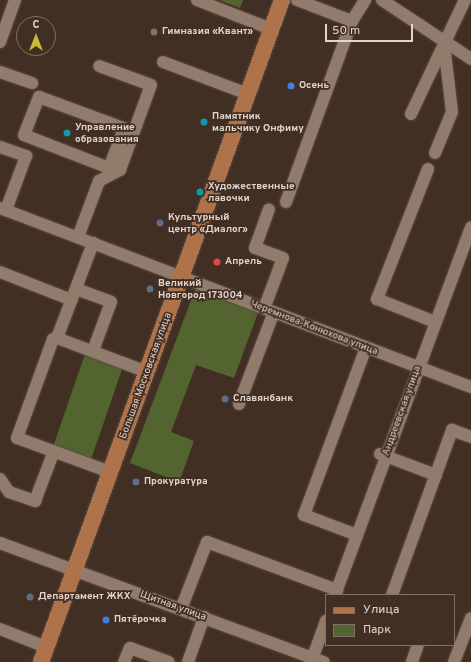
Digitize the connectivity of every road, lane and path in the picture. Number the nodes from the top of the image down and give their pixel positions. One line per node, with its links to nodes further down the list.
1 (15, 0): 10 (street)
2 (197, 0): 9 (street)
3 (282, 0): 9 (main road, Большая Московская улица)
4 (298, 0): 8 (street)
5 (365, 0): 8 (street)
6 (382, 0): 11 (street)
7 (465, 0): 11 (street)
8 (352, 21): 23 (street)
9 (271, 29): 17 (main road, Большая Московская улица)
10 (0, 42)
11 (444, 42): 12 (street); 18 (street); 21 (street)
12 (471, 59)
13 (164, 62): 17 (street)
14 (100, 66): 19 (street)
15 (0, 72): 16 (street)
16 (32, 83)
17 (248, 94): 30 (main road, Большая Московская улица)
18 (411, 114)
19 (129, 130): 19 (street); 27 (street)
20 (0, 147): 24 (street)
21 (435, 153)
22 (428, 169): 33 (street)
23 (286, 202)
24 (3, 209): 27 (street, Черемнова-Конюхова улица)
25 (269, 209): 32 (street)
26 (471, 227): 33 (street, Андреевская улица)
27 (78, 237): 28 (street, Черемнова-Конюхова улица)
28 (93, 243): 30 (street, Черемнова-Конюхова улица); 31 (street)
29 (0, 272): 31 (street)
30 (182, 277): 32 (street, Черемнова-Конюхова улица); 38 (main road, Большая Московская улица)
31 (74, 294): 34 (street); 36 (street)
32 (269, 310): 35 (street, Черемнова-Конюхова улица); 40 (street)
33 (435, 322): 37 (street, Андреевская улица)
34 (57, 338): 36 (street); 42 (street)
35 (366, 347): 37 (street, Черемнова-Конюхова улица); 47 (street)
36 (92, 351): 38 (street)
37 (418, 367): 39 (street, Черемнова-Конюхова улица); 43 (street, Андреевская улица)
38 (147, 372): 44 (main road, Большая Московская улица)
39 (471, 387)
40 (239, 404)
41 (471, 438): 45 (street)
42 (54, 451): 44 (street); 46 (street)
43 (383, 455): 45 (street); 47 (street, Андреевская улица)
44 (110, 472): 49 (main road, Большая Московская улица)
45 (436, 475): 51 (street)
46 (0, 479)
47 (357, 535): 50 (street, Андреевская улица)
48 (0, 543): 49 (street, Щитная улица)
49 (74, 570): 52 (street, Щитная улица); 57 (main road, Большая Московская улица)
50 (336, 592): 52 (street)
51 (392, 594)
52 (181, 609): 53 (street, Щитная улица)
53 (204, 618): 59 (street, Щитная улица); 63 (street)
54 (471, 618): 65 (street)
55 (325, 624): 59 (street)
56 (0, 629): 57 (street)
57 (46, 646): 60 (main road, Большая Московская улица)
58 (418, 646): 64 (street)
59 (316, 661)
60 (41, 662)
61 (124, 662): 62 (street)
62 (169, 662)
63 (188, 662)
64 (412, 662)
65 (454, 662)

